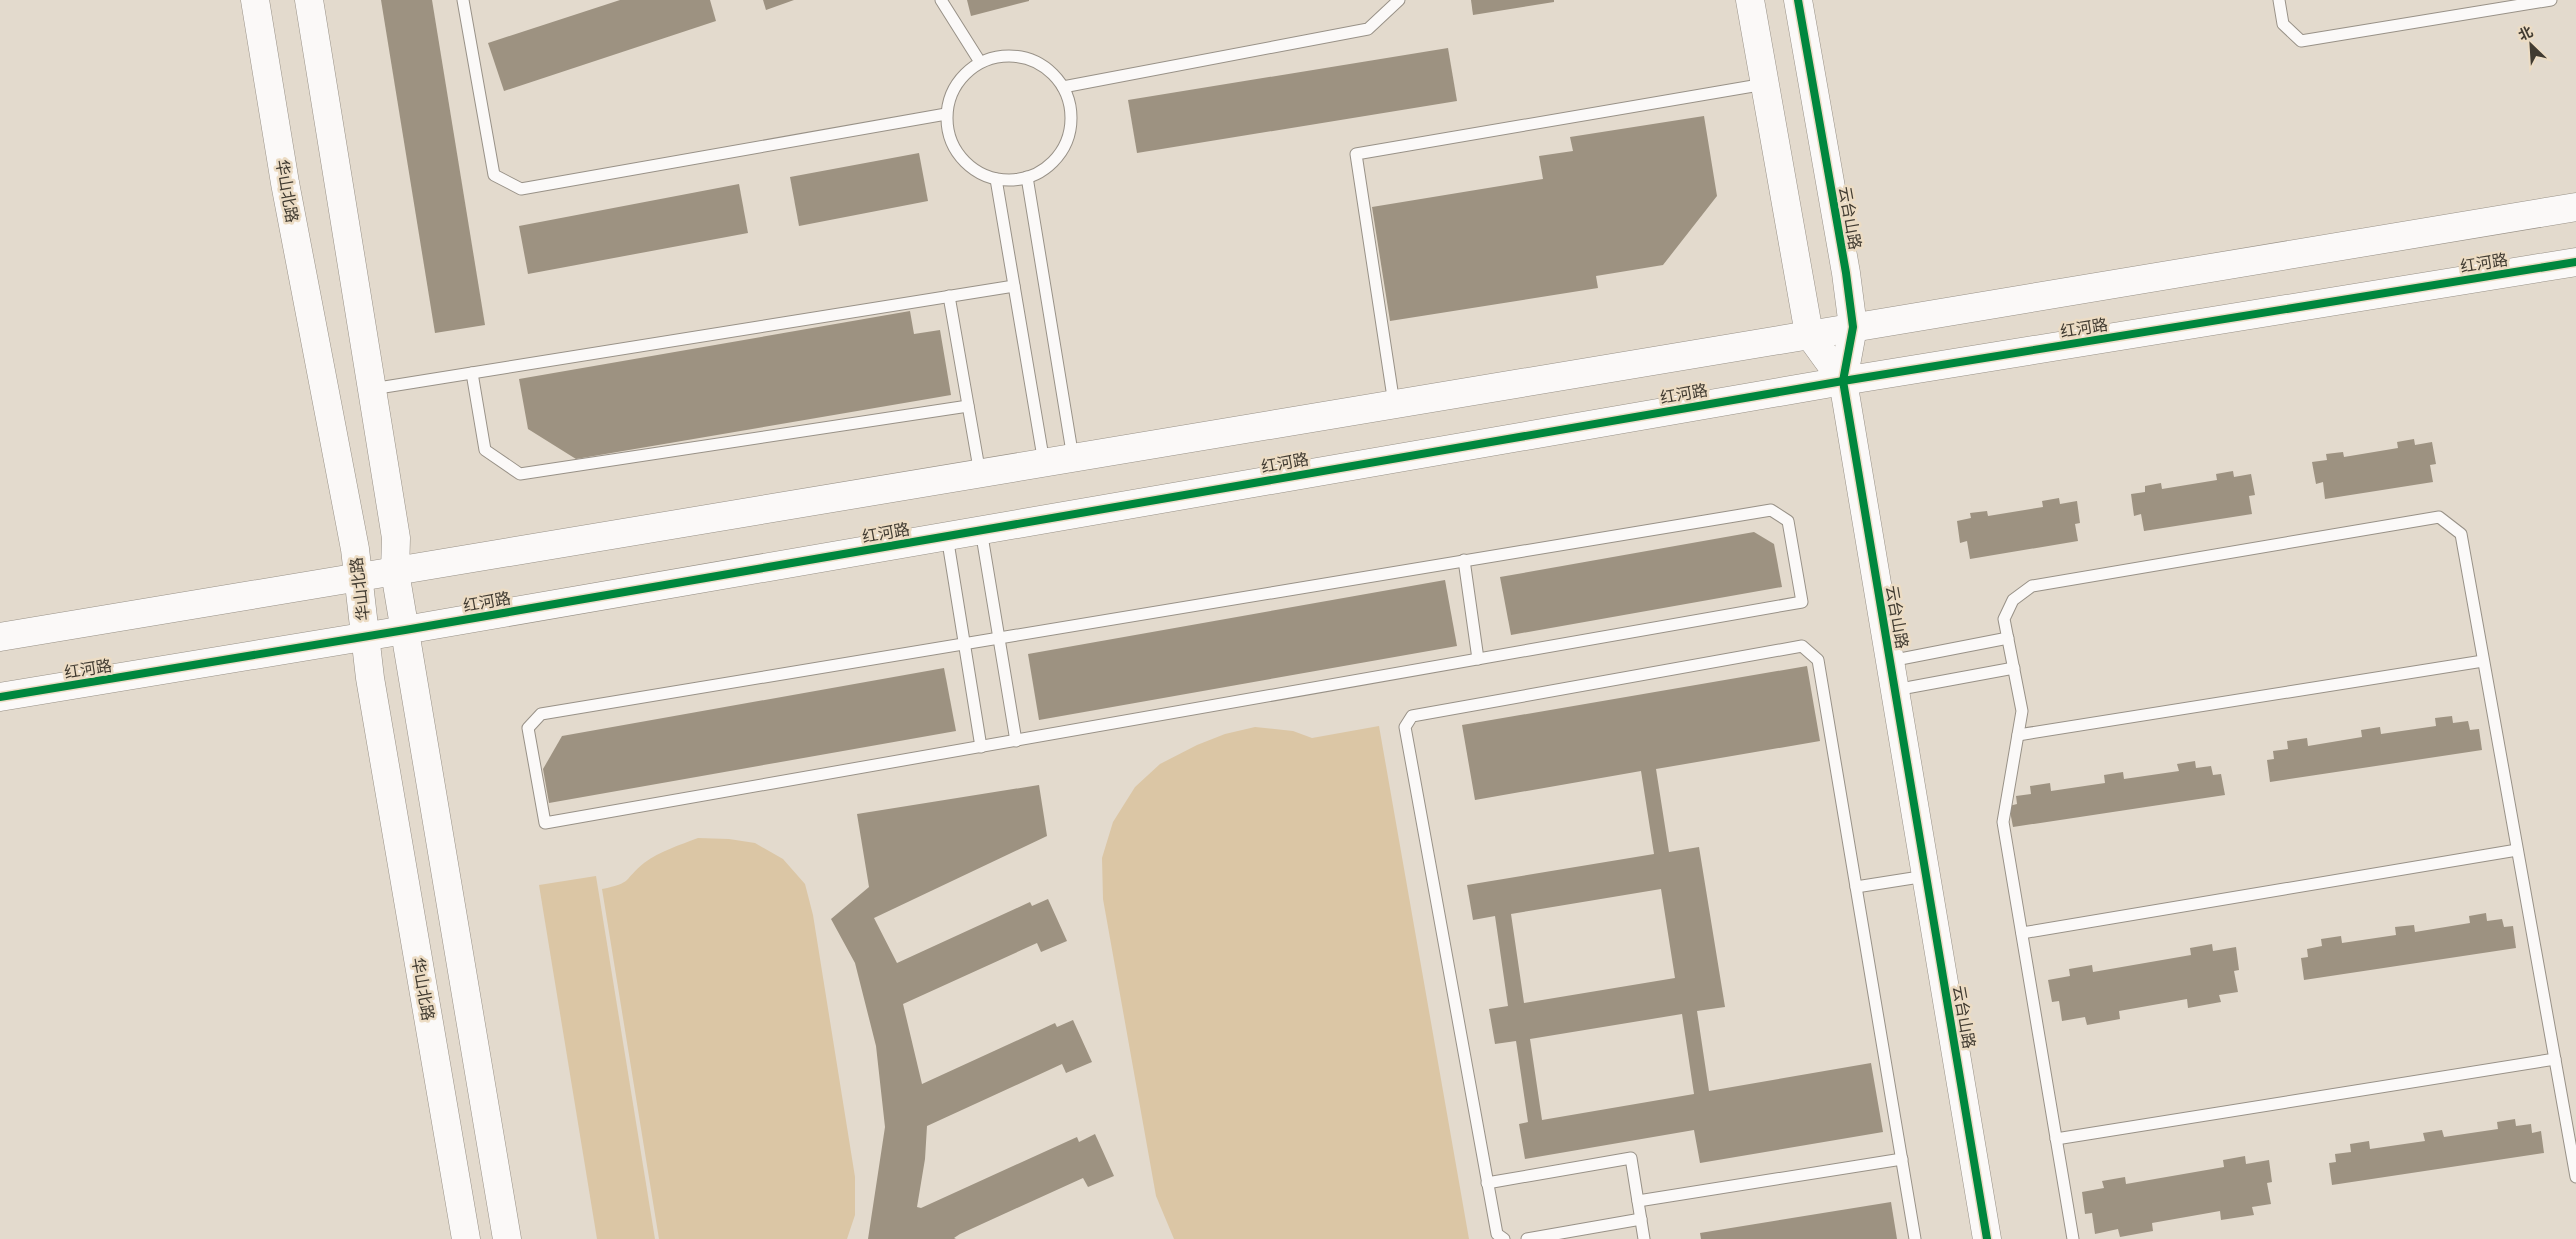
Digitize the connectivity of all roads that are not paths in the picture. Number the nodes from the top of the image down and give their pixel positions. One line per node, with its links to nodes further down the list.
1 (255, 0): 34 (street, 华山北路)
2 (309, 0): 24 (street)
3 (463, 0): 13 (lane)
4 (941, 0): 10 (lane)
5 (1399, 0): 12 (lane)
6 (1750, 0): 11 (street, 云台山路)
7 (1798, 0): 20 (street, 云台山路)
8 (2279, 0): 9 (lane)
9 (2551, 0)
10 (980, 62): 12 (lane); 13 (lane)
11 (1766, 84): 21 (street, 云台山路); 25 (lane)
12 (1063, 87): 14 (lane)
13 (946, 114): 15 (lane)
14 (1026, 177): 15 (lane); 27 (lane)
15 (996, 179): 18 (lane)
16 (2576, 207): 20 (street)
17 (2576, 262): 23 (street, 红河路)
18 (1014, 286): 19 (lane); 28 (lane)
19 (949, 296): 22 (lane); 26 (lane)
20 (1853, 327): 21 (street); 23 (street, 云台山路)
21 (1808, 334): 23 (street, 云台山路); 25 (street)
22 (472, 373): 24 (lane); 26 (lane)
23 (1843, 381): 30 (street, 红河路); 42 (street, 云台山路)
24 (372, 389): 33 (street)
25 (1394, 404): 27 (street)
26 (968, 406): 29 (lane)
27 (1073, 458): 28 (street)
28 (1044, 463): 29 (street)
29 (980, 474): 33 (street)
30 (981, 530): 31 (street, 红河路); 38 (lane)
31 (947, 536): 35 (street, 红河路); 40 (lane)
32 (1464, 560): 38 (lane); 41 (lane); 41 (lane)
33 (396, 572): 34 (street); 35 (street)
34 (359, 578): 36 (street); 37 (street, 华山北路)
35 (405, 630): 37 (street, 红河路); 62 (street)
36 (0, 637)
37 (365, 637): 46 (street, 红河路); 61 (street, 华山北路)
38 (999, 638): 40 (lane); 48 (lane)
39 (2008, 638): 42 (lane); 43 (lane); 44 (lane)
40 (965, 643): 49 (lane); 49 (lane)
41 (1478, 659): 48 (lane)
42 (1890, 661): 45 (street, 云台山路)
43 (2483, 661): 47 (lane); 50 (lane)
44 (2014, 668): 45 (lane); 47 (lane)
45 (1895, 690): 51 (street, 云台山路)
46 (0, 697)
47 (2018, 735): 53 (lane)
48 (1016, 741): 49 (lane)
49 (981, 747)
50 (2517, 850): 53 (lane); 54 (lane)
51 (1926, 876): 52 (lane); 67 (street, 云台山路)
52 (1856, 887): 56 (lane); 58 (lane)
53 (2022, 932): 55 (lane)
54 (2555, 1059): 55 (lane); 57 (lane)
55 (2056, 1139): 68 (lane)
56 (1902, 1159): 59 (lane); 66 (lane)
57 (2576, 1177)
58 (1488, 1183): 59 (lane); 63 (lane)
59 (1638, 1201): 60 (lane)
60 (1641, 1219): 64 (lane); 65 (lane)
61 (466, 1239)
62 (507, 1239)
63 (1504, 1239)
64 (1527, 1239)
65 (1644, 1239)
66 (1915, 1239)
67 (1987, 1239)
68 (2073, 1239)

